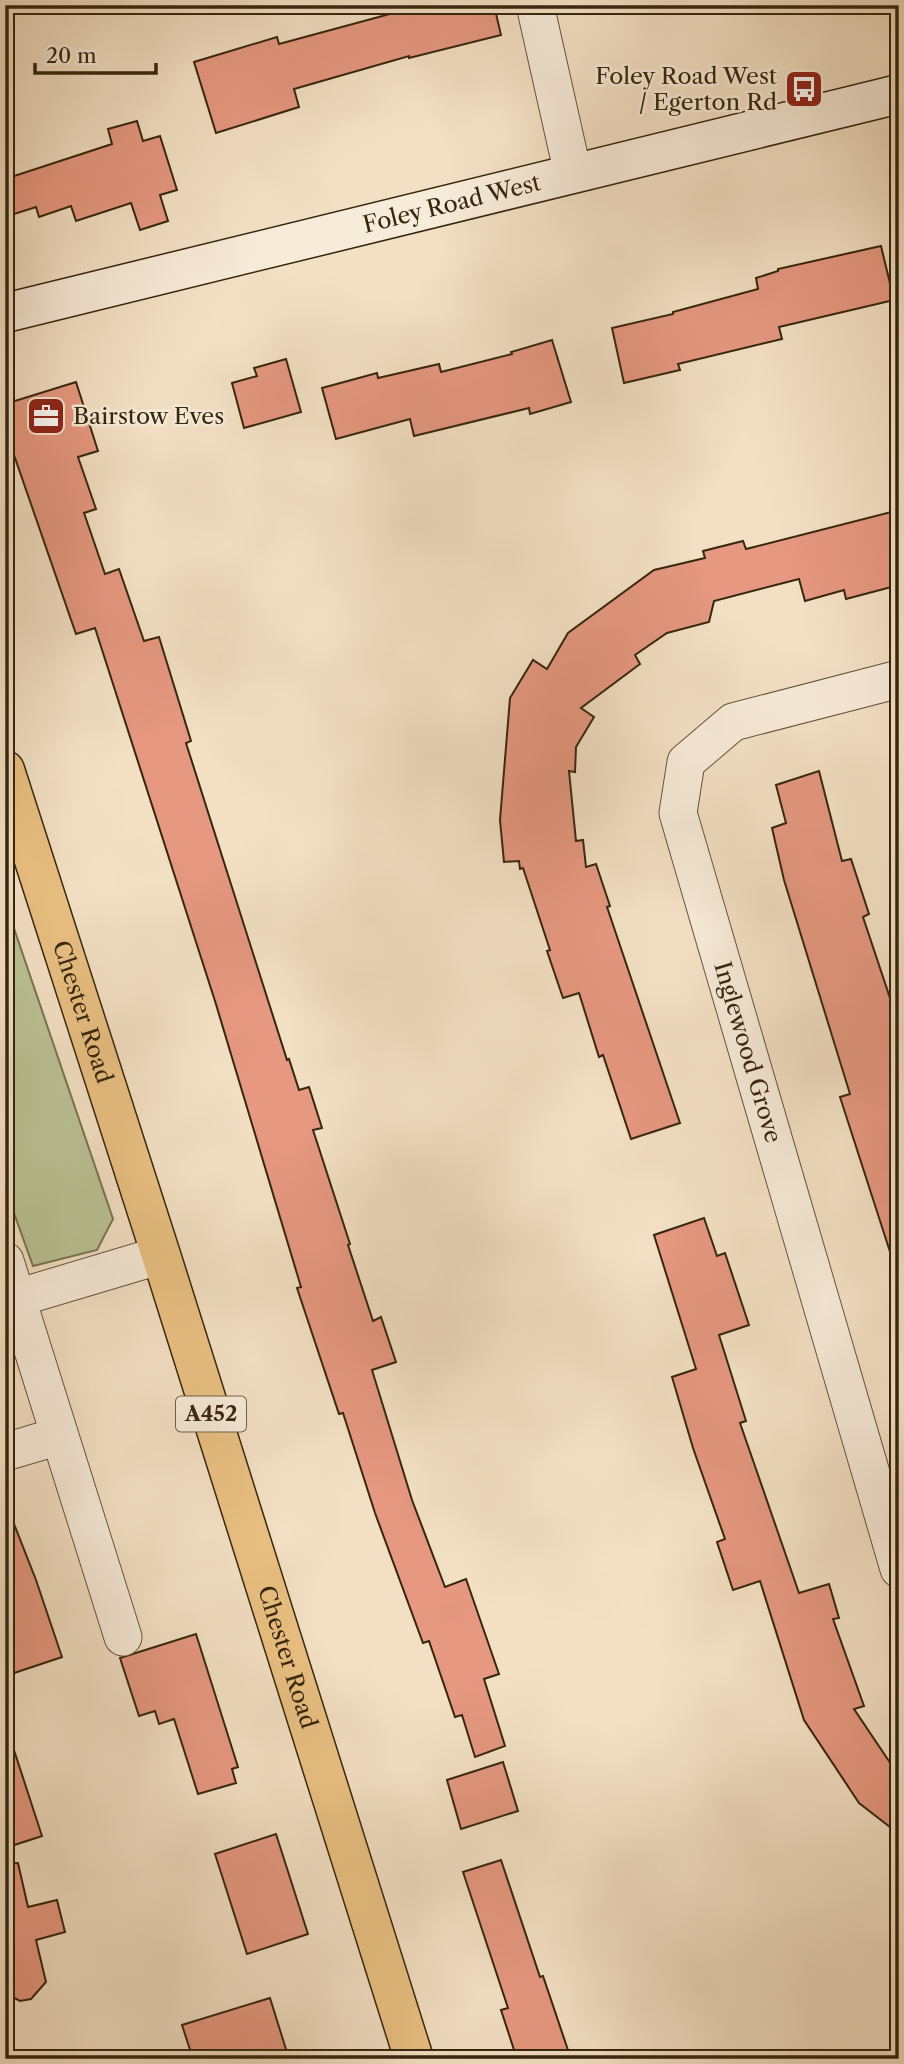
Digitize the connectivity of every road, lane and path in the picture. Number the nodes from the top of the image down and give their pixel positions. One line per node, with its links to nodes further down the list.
1 (535, 5): 3 (street)
2 (899, 94): 3 (main road, Foley Road West)
3 (572, 174): 4 (main road, Foley Road West)
4 (5, 313)
5 (899, 679): 12 (street, Inglewood Grove)
6 (5, 770): 7 (highway, Chester Road / A452)
7 (161, 1255): 9 (street); 14 (highway, Chester Road / A452)
8 (5, 1261): 9 (street)
9 (17, 1298): 10 (street)
10 (59, 1436): 11 (street); 13 (street)
11 (5, 1452)
12 (898, 1565)
13 (123, 1637)
14 (414, 2059)

